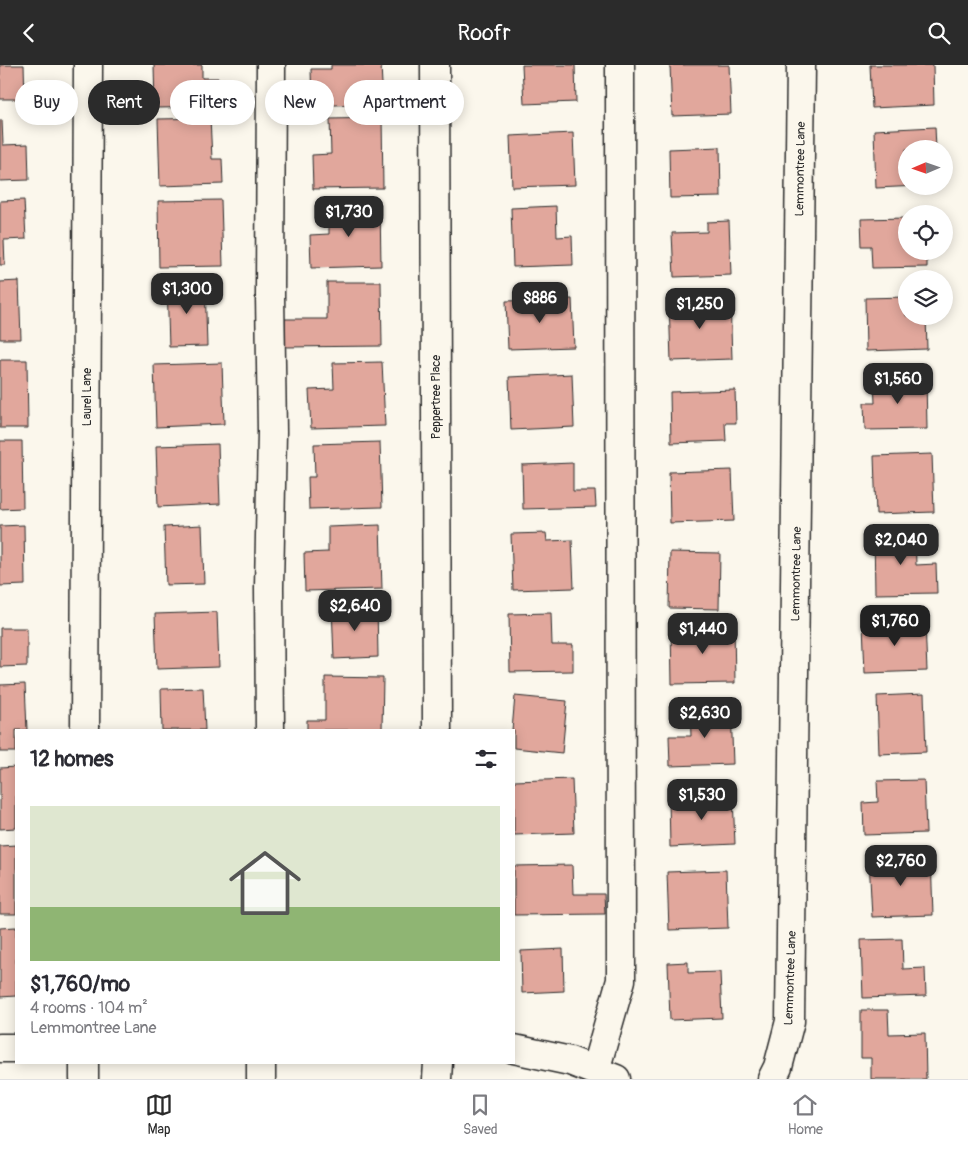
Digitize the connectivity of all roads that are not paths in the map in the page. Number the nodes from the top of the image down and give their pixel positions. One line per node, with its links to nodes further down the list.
1 (88, 65): 6 (street, Laurel Lane)
2 (271, 65): 7 (street)
3 (435, 65): 8 (street, Peppertree Place)
4 (620, 65): 15 (street)
5 (801, 65): 19 (street, Lemmontree Lane)
6 (85, 729)
7 (270, 729)
8 (437, 729)
9 (0, 1047): 10 (street)
10 (15, 1047)
11 (515, 1049): 15 (street)
12 (84, 1064): 16 (street)
13 (261, 1064): 17 (street)
14 (438, 1064): 18 (street)
15 (605, 1075)
16 (84, 1079)
17 (261, 1079)
18 (437, 1079)
19 (772, 1079)

